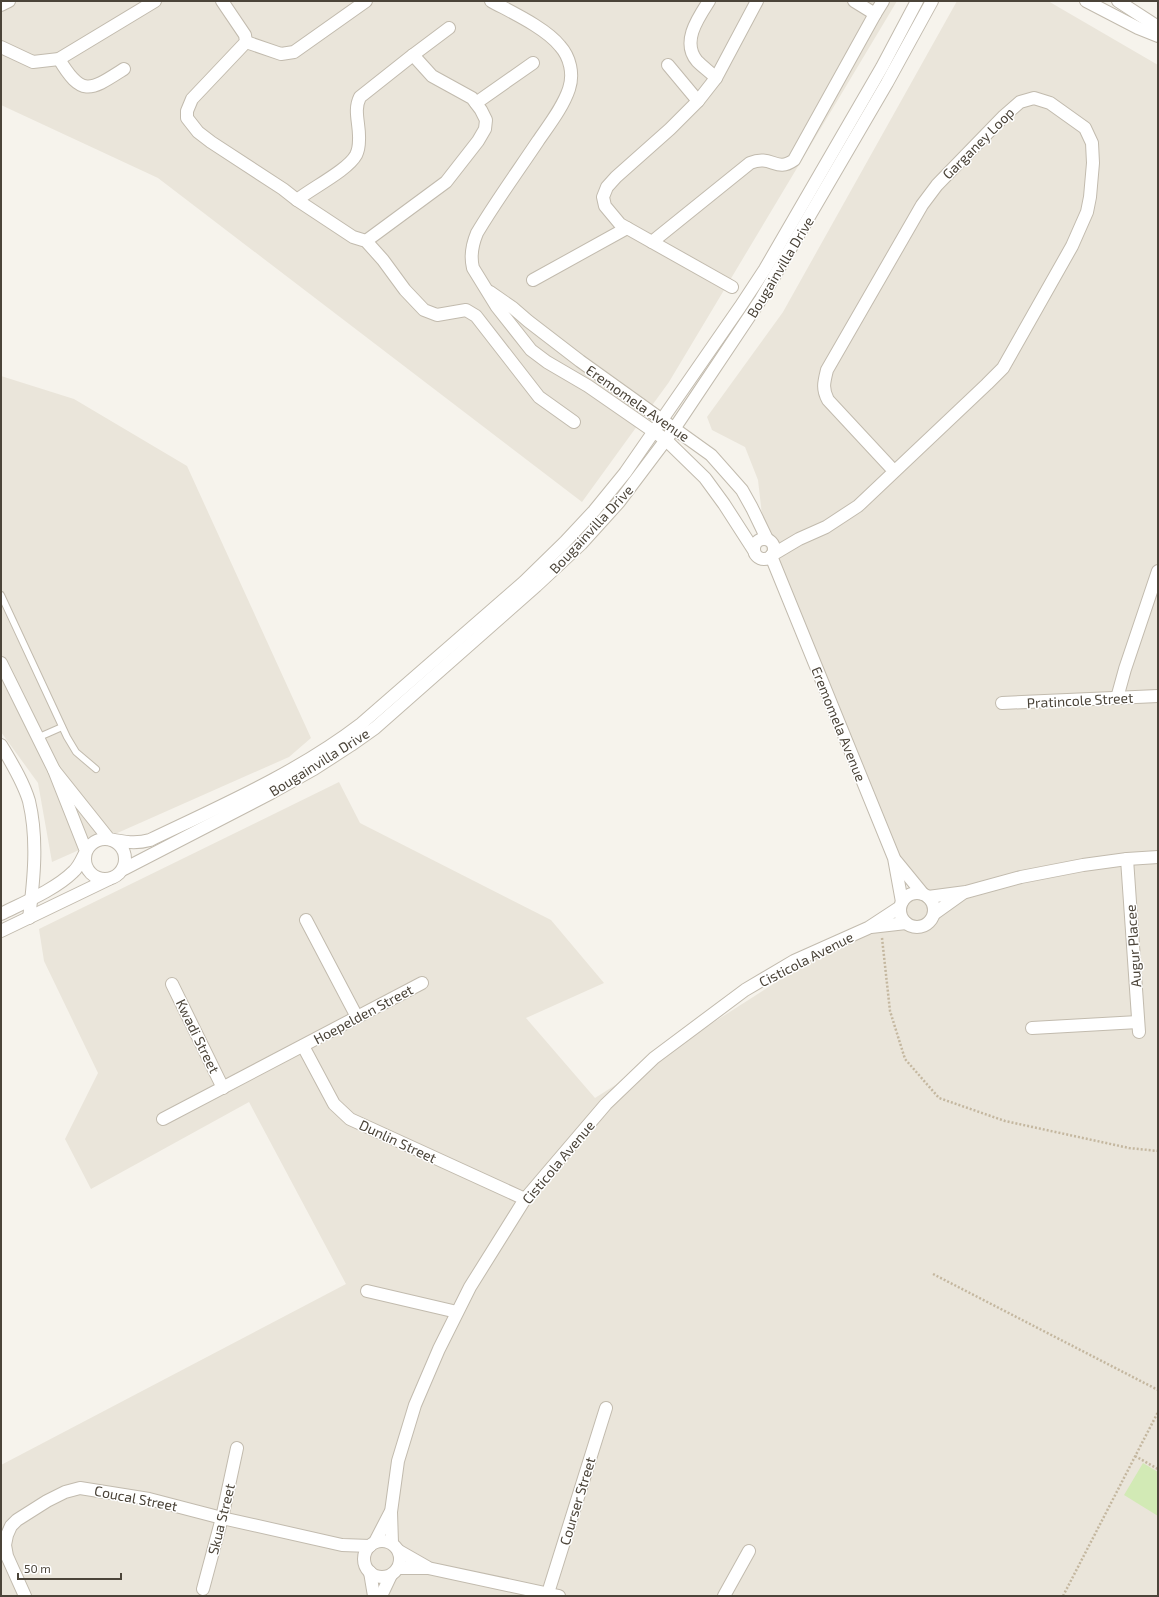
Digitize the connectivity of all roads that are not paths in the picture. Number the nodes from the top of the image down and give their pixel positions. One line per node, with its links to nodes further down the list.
1 (8, 1): 14 (street)
2 (155, 1): 22 (street)
3 (366, 1): 19 (street)
4 (491, 1): 35 (street, Eremomela Avenue)
5 (709, 1): 26 (street)
6 (757, 1): 26 (street)
7 (854, 1): 15 (street)
8 (883, 1): 15 (street)
9 (917, 1): 36 (street, Bougainvilla Drive)
10 (932, 1): 38 (street, Bougainvilla Drive)
11 (1086, 1): 18 (street)
12 (1118, 1): 16 (street)
13 (228, 3): 19 (street)
14 (1, 6)
15 (875, 14): 32 (street)
16 (1158, 27)
17 (449, 28): 21 (street)
18 (1158, 36)
19 (246, 42): 29 (street)
20 (1, 47): 22 (street)
21 (413, 54): 28 (street); 29 (street)
22 (59, 59): 25 (street)
23 (533, 63): 28 (street)
24 (668, 65): 27 (street)
25 (124, 69)
26 (716, 78): 27 (street)
27 (698, 101): 30 (street)
28 (476, 103): 31 (street)
29 (297, 200): 31 (street)
30 (627, 228): 32 (street); 33 (street)
31 (366, 241): 37 (street)
32 (652, 242): 34 (street)
33 (533, 280)
34 (732, 287)
35 (486, 289): 36 (street, Eremomela Avenue); 39 (street, Eremomela Avenue)
36 (662, 420): 38 (street, Eremomela Avenue); 39 (street, Bougainvilla Drive)
37 (574, 422)
38 (674, 429): 40 (street, Bougainvilla Drive); 42 (street, Eremomela Avenue)
39 (654, 431): 40 (street, Eremomela Avenue); 60 (street, Bougainvilla Drive)
40 (666, 440): 43 (street, Eremomela Avenue); 65 (street, Bougainvilla Drive)
41 (894, 471): 41 (street, Garganey Loop); 45 (street, Garganey Loop)
42 (729, 476): 43 (street); 44 (street, Eremomela Avenue)
43 (712, 488): 46 (street, Eremomela Avenue)
44 (768, 539): 45 (street, Garganey Loop); 46 (street); 47 (street)
45 (799, 540): 47 (street, Garganey Loop)
46 (756, 553): 47 (street); 49 (street, Eremomela Avenue)
47 (772, 556): 49 (street, Eremomela Avenue)
48 (1158, 571): 53 (street)
49 (784, 590): 62 (street, Eremomela Avenue)
50 (1, 595): 55 (lane)
51 (1, 663): 56 (street)
52 (1158, 696): 53 (street, Pratincole Street)
53 (1117, 698): 54 (street, Pratincole Street)
54 (1002, 703)
55 (62, 727): 56 (lane); 58 (lane)
56 (37, 738): 59 (street)
57 (1, 745): 69 (street)
58 (96, 769)
59 (54, 770): 60 (street); 61 (street)
60 (109, 839): 61 (street); 65 (street)
61 (86, 852): 66 (street); 69 (street)
62 (894, 858): 68 (street, Eremomela Avenue); 70 (street, Eremomela Avenue)
63 (1158, 858): 64 (street)
64 (1126, 859): 67 (street); 81 (street, Augur Placee)
65 (124, 869): 66 (street, Bougainvilla Drive)
66 (110, 879): 73 (street, Bougainvilla Drive)
67 (966, 892): 68 (street); 71 (street)
68 (925, 895): 70 (street); 71 (street)
69 (32, 899): 72 (street); 73 (street)
70 (901, 905): 75 (street); 76 (street, Cisticola Avenue)
71 (934, 913): 75 (street)
72 (1, 914)
73 (29, 918): 77 (street, Bougainvilla Drive)
74 (306, 920): 80 (street)
75 (906, 923): 76 (street, Cisticola Avenue)
76 (868, 928): 85 (street, Cisticola Avenue)
77 (1, 931)
78 (422, 983): 80 (street, Hoepelden Street)
79 (172, 984): 83 (street, Kwadi Street)
80 (357, 1017): 82 (street, Hoepelden Street)
81 (1032, 1028)
82 (304, 1046): 83 (street, Kwadi Street); 85 (street, Dunlin Street)
83 (223, 1088): 84 (street, Kwadi Street)
84 (164, 1119)
85 (525, 1199): 87 (street, Cisticola Avenue)
86 (367, 1291): 87 (street)
87 (457, 1312): 90 (street, Cisticola Avenue)
88 (606, 1408): 100 (street, Courser Street)
89 (238, 1448): 91 (street, Skua Street)
90 (391, 1512): 92 (street, Cisticola Avenue); 94 (street, Cisticola Avenue)
91 (222, 1518): 93 (street, Coucal Street); 99 (street, Skua Street); 101 (street, Coucal Street)
92 (373, 1544): 93 (street, Coucal Street); 94 (street); 96 (street)
93 (342, 1545): 96 (street, Coucal Street)
94 (395, 1547): 97 (street); 98 (street)
95 (749, 1551): 104 (street)
96 (367, 1567): 98 (street); 102 (street)
97 (428, 1568): 98 (street); 100 (street)
98 (395, 1571): 103 (street)
99 (203, 1589)
100 (553, 1595)
101 (25, 1596)
102 (374, 1596)
103 (381, 1596)
104 (724, 1596)

